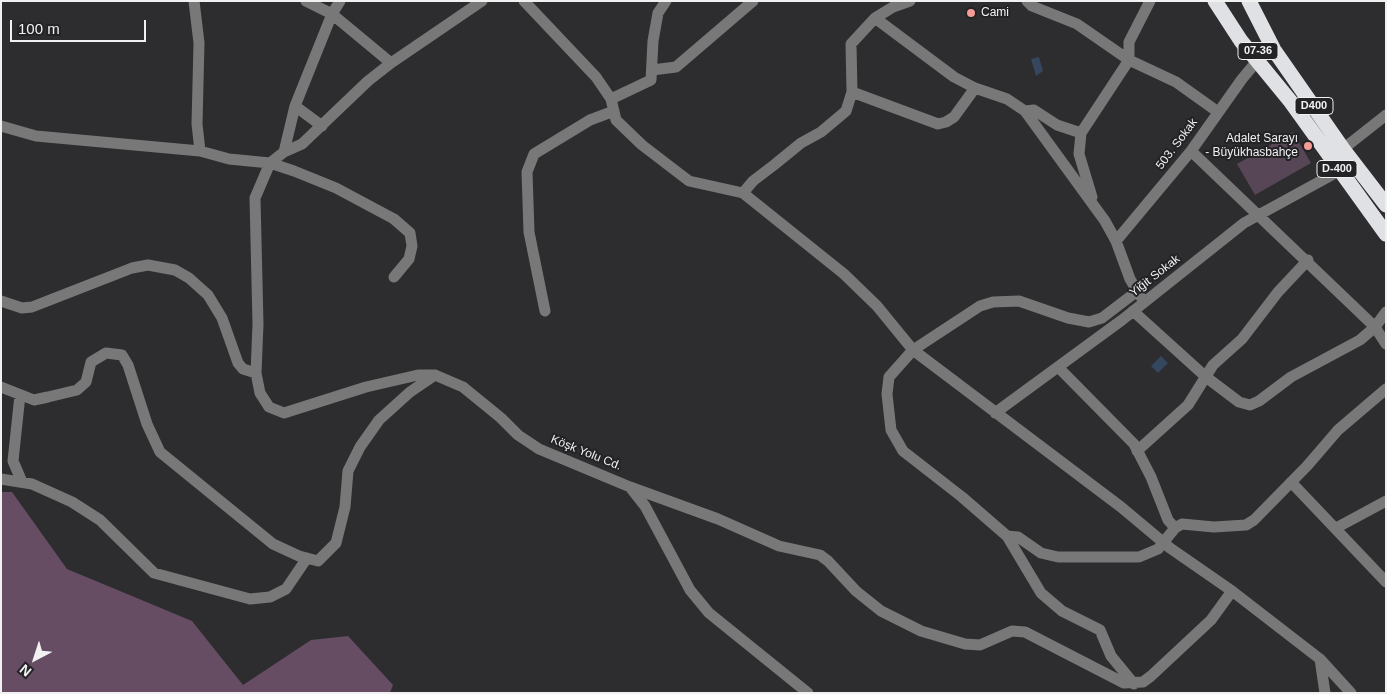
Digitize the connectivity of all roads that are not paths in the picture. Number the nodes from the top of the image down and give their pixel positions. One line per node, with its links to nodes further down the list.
1 (194, 1): 35 (street)
2 (306, 1): 15 (street)
3 (340, 1): 15 (street)
4 (482, 1): 20 (street)
5 (524, 1): 24 (street)
6 (666, 1): 21 (street)
7 (753, 1): 21 (street)
8 (910, 1): 16 (street)
9 (1027, 1): 18 (street)
10 (1150, 1): 18 (street)
11 (1215, 1): 19 (highway, D400)
12 (1224, 1): 25 (highway, 07-36)
13 (1241, 1): 17 (highway, 07-36)
14 (1249, 1): 17 (highway, D400)
15 (332, 14): 20 (street); 26 (street)
16 (875, 18): 22 (street); 23 (street)
17 (1274, 50): 34 (highway, D400)
18 (1129, 60): 29 (street); 33 (street)
19 (1257, 61): 25 (highway, D400); 29 (street, 503. Sokak)
20 (391, 63): 32 (street)
21 (652, 70): 24 (street)
22 (975, 88): 23 (street); 28 (street)
23 (852, 92): 40 (street)
24 (611, 99): 27 (street)
25 (1291, 102): 39 (highway, D-400)
26 (295, 106): 32 (street); 37 (street)
27 (614, 111): 40 (street); 51 (street)
28 (1024, 111): 33 (street); 41 (street)
29 (1218, 112): 36 (street, 503. Sokak)
30 (1386, 115): 34 (street)
31 (1, 126): 35 (street)
32 (322, 126): 37 (street)
33 (1081, 133): 41 (street)
34 (1343, 149): 42 (highway, D400)
35 (200, 150): 38 (street)
36 (1191, 151): 43 (street); 45 (street, 503. Sokak)
37 (284, 152): 38 (street)
38 (270, 163): 47 (street); 58 (street)
39 (1339, 172): 43 (street, Yiğit Sokak); 44 (highway, D-400)
40 (743, 193): 56 (street)
41 (1090, 201): 45 (street)
42 (1386, 205)
43 (1259, 214): 46 (street); 50 (street, Yiğit Sokak)
44 (1386, 234)
45 (1116, 240): 48 (street)
46 (1308, 260): 54 (street); 60 (street)
47 (394, 277)
48 (1136, 292): 50 (street); 56 (street)
49 (1, 301): 58 (street)
50 (1145, 301): 52 (street, Yiğit Sokak)
51 (545, 311)
52 (1133, 311): 57 (street, Yiğit Sokak); 60 (street)
53 (1386, 312): 54 (street)
54 (1375, 327): 55 (street); 60 (street)
55 (1386, 344)
56 (913, 350): 64 (street); 73 (street)
57 (1058, 367): 64 (street, Yiğit Sokak); 65 (street)
58 (256, 373): 59 (street, Köşk Yolu Cd.)
59 (435, 375): 69 (street, Köşk Yolu Cd.); 75 (street)
60 (1206, 376): 65 (street)
61 (1, 387): 63 (street)
62 (1386, 389): 68 (street)
63 (20, 395): 67 (street); 75 (street)
64 (995, 413): 74 (street)
65 (1137, 451): 71 (street)
66 (1, 480): 67 (street)
67 (22, 482): 75 (street)
68 (1291, 482): 71 (street); 72 (street)
69 (630, 487): 79 (street); 80 (street, Köşk Yolu Cd.)
70 (1386, 501): 72 (street)
71 (1175, 528): 74 (street)
72 (1336, 528): 76 (street)
73 (1007, 536): 74 (street); 79 (street)
74 (1165, 543): 77 (street)
75 (307, 558)
76 (1386, 582)
77 (1232, 591): 78 (street); 79 (street)
78 (1320, 659): 81 (street); 82 (street)
79 (1134, 684)
80 (808, 693)
81 (1325, 693)
82 (1351, 693)

